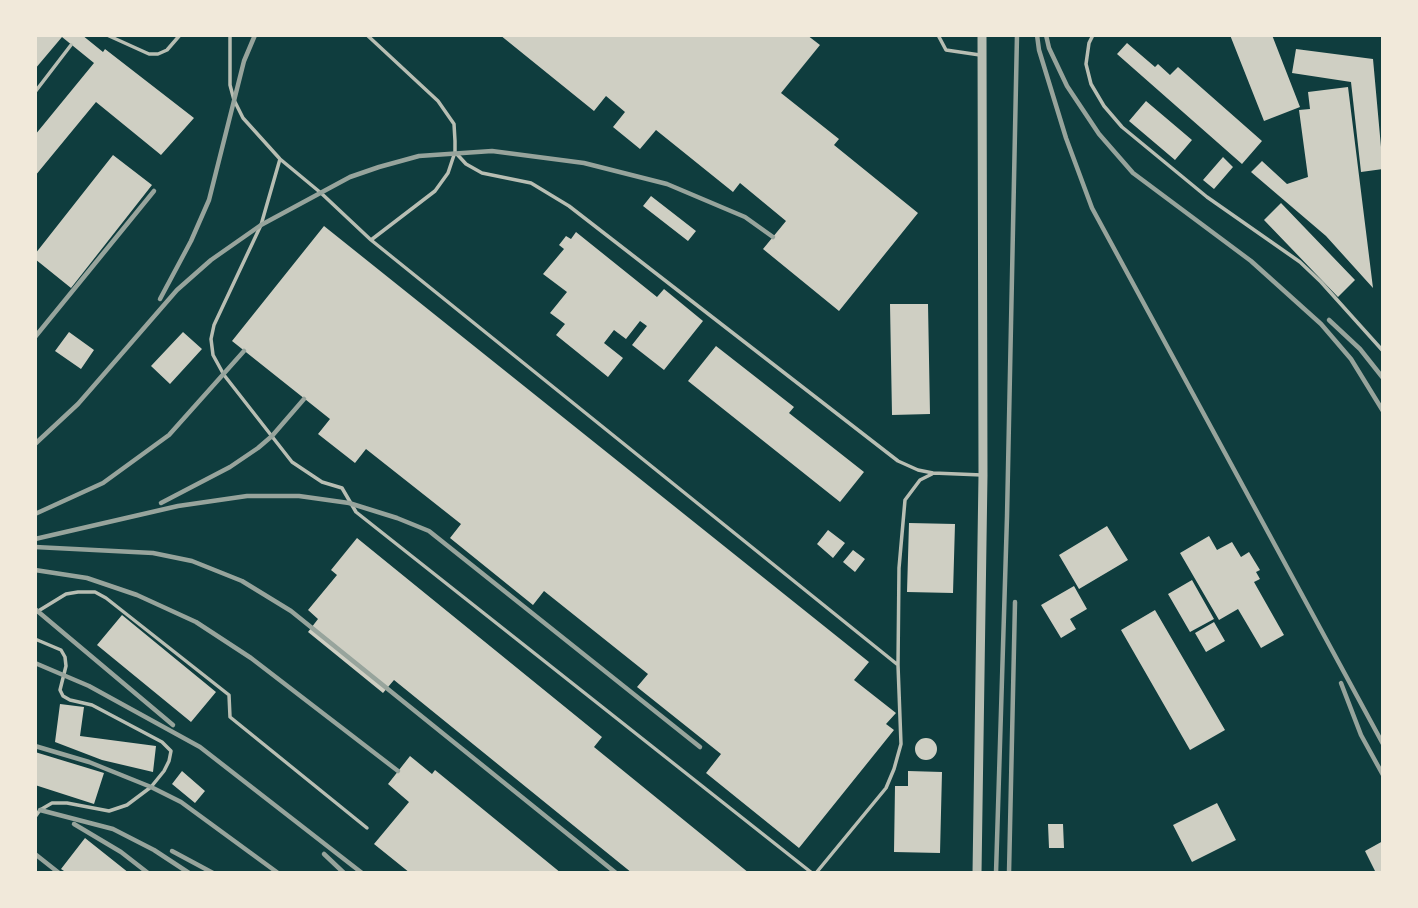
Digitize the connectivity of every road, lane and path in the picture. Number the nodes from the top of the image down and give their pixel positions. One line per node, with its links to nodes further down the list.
1 (107, 35): 2 (lane)
2 (180, 35)
3 (230, 35): 12 (lane)
4 (367, 35): 11 (lane)
5 (938, 35): 9 (lane)
6 (982, 35): 9 (street)
7 (1093, 35): 14 (lane)
8 (71, 45): 10 (lane)
9 (982, 55): 16 (street)
10 (35, 92)
11 (455, 152): 13 (lane); 15 (lane)
12 (280, 159): 13 (lane); 22 (lane)
13 (371, 240): 19 (lane)
14 (1383, 351)
15 (933, 473): 16 (lane); 19 (lane)
16 (983, 475): 23 (street)
17 (35, 613): 21 (lane)
18 (35, 639): 20 (lane)
19 (898, 665): 22 (lane)
20 (35, 817)
21 (367, 828)
22 (814, 873)
23 (977, 873)

